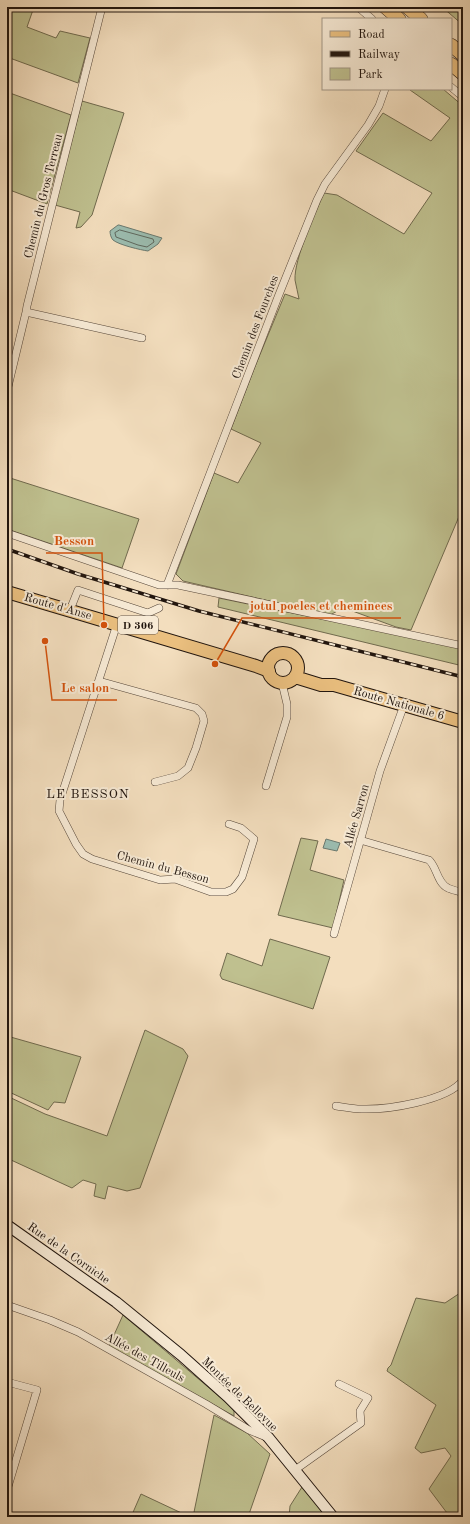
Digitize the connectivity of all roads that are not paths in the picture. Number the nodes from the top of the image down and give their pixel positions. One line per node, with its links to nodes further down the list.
1 (102, 7): 15 (street, Chemin du Gros Terreau)
2 (358, 7): 5 (street)
3 (385, 7): 6 (highway)
4 (407, 7): 7 (highway)
5 (371, 18)
6 (398, 18)
7 (420, 18)
8 (452, 46): 9 (highway)
9 (463, 55)
10 (452, 65): 11 (highway)
11 (463, 74)
12 (452, 88): 14 (street)
13 (385, 90): 19 (street, Chemin des Fourches)
14 (463, 97)
15 (26, 312): 16 (street); 17 (street, Chemin du Gros Terreau)
16 (142, 338)
17 (7, 391)
18 (7, 533): 19 (street)
19 (168, 585): 25 (street)
20 (7, 587): 22 (main road, Route d'Anse / D 306)
21 (7, 592): 24 (main road, Route d'Anse / D 306)
22 (72, 606): 23 (street); 26 (main road, Route d'Anse / D 306)
23 (159, 608)
24 (117, 624): 26 (main road, Route d'Anse / D 306); 28 (street, Chemin du Besson)
25 (463, 646)
26 (269, 667): 27 (main road); 29 (main road)
27 (297, 673): 29 (main road); 30 (main road, Route Nationale 6)
28 (99, 681): 32 (street); 34 (street, Chemin du Besson)
29 (282, 683): 33 (street)
30 (404, 705): 31 (main road, Route Nationale 6); 35 (street, Allée Sarron)
31 (463, 722)
32 (154, 782)
33 (266, 786)
34 (230, 824)
35 (360, 840): 36 (street); 37 (street, Allée Sarron)
36 (463, 893)
37 (334, 934)
38 (463, 1080): 39 (street)
39 (336, 1106)
40 (7, 1225): 41 (main road, Rue de la Corniche)
41 (116, 1302): 45 (main road, Montée de Bellevue)
42 (7, 1305): 45 (street, Allée des Tilleuls)
43 (7, 1382): 47 (street)
44 (339, 1384): 46 (street)
45 (268, 1437): 46 (main road, Montée de Bellevue)
46 (294, 1470): 48 (main road, Montée de Bellevue)
47 (7, 1490)
48 (333, 1517)

